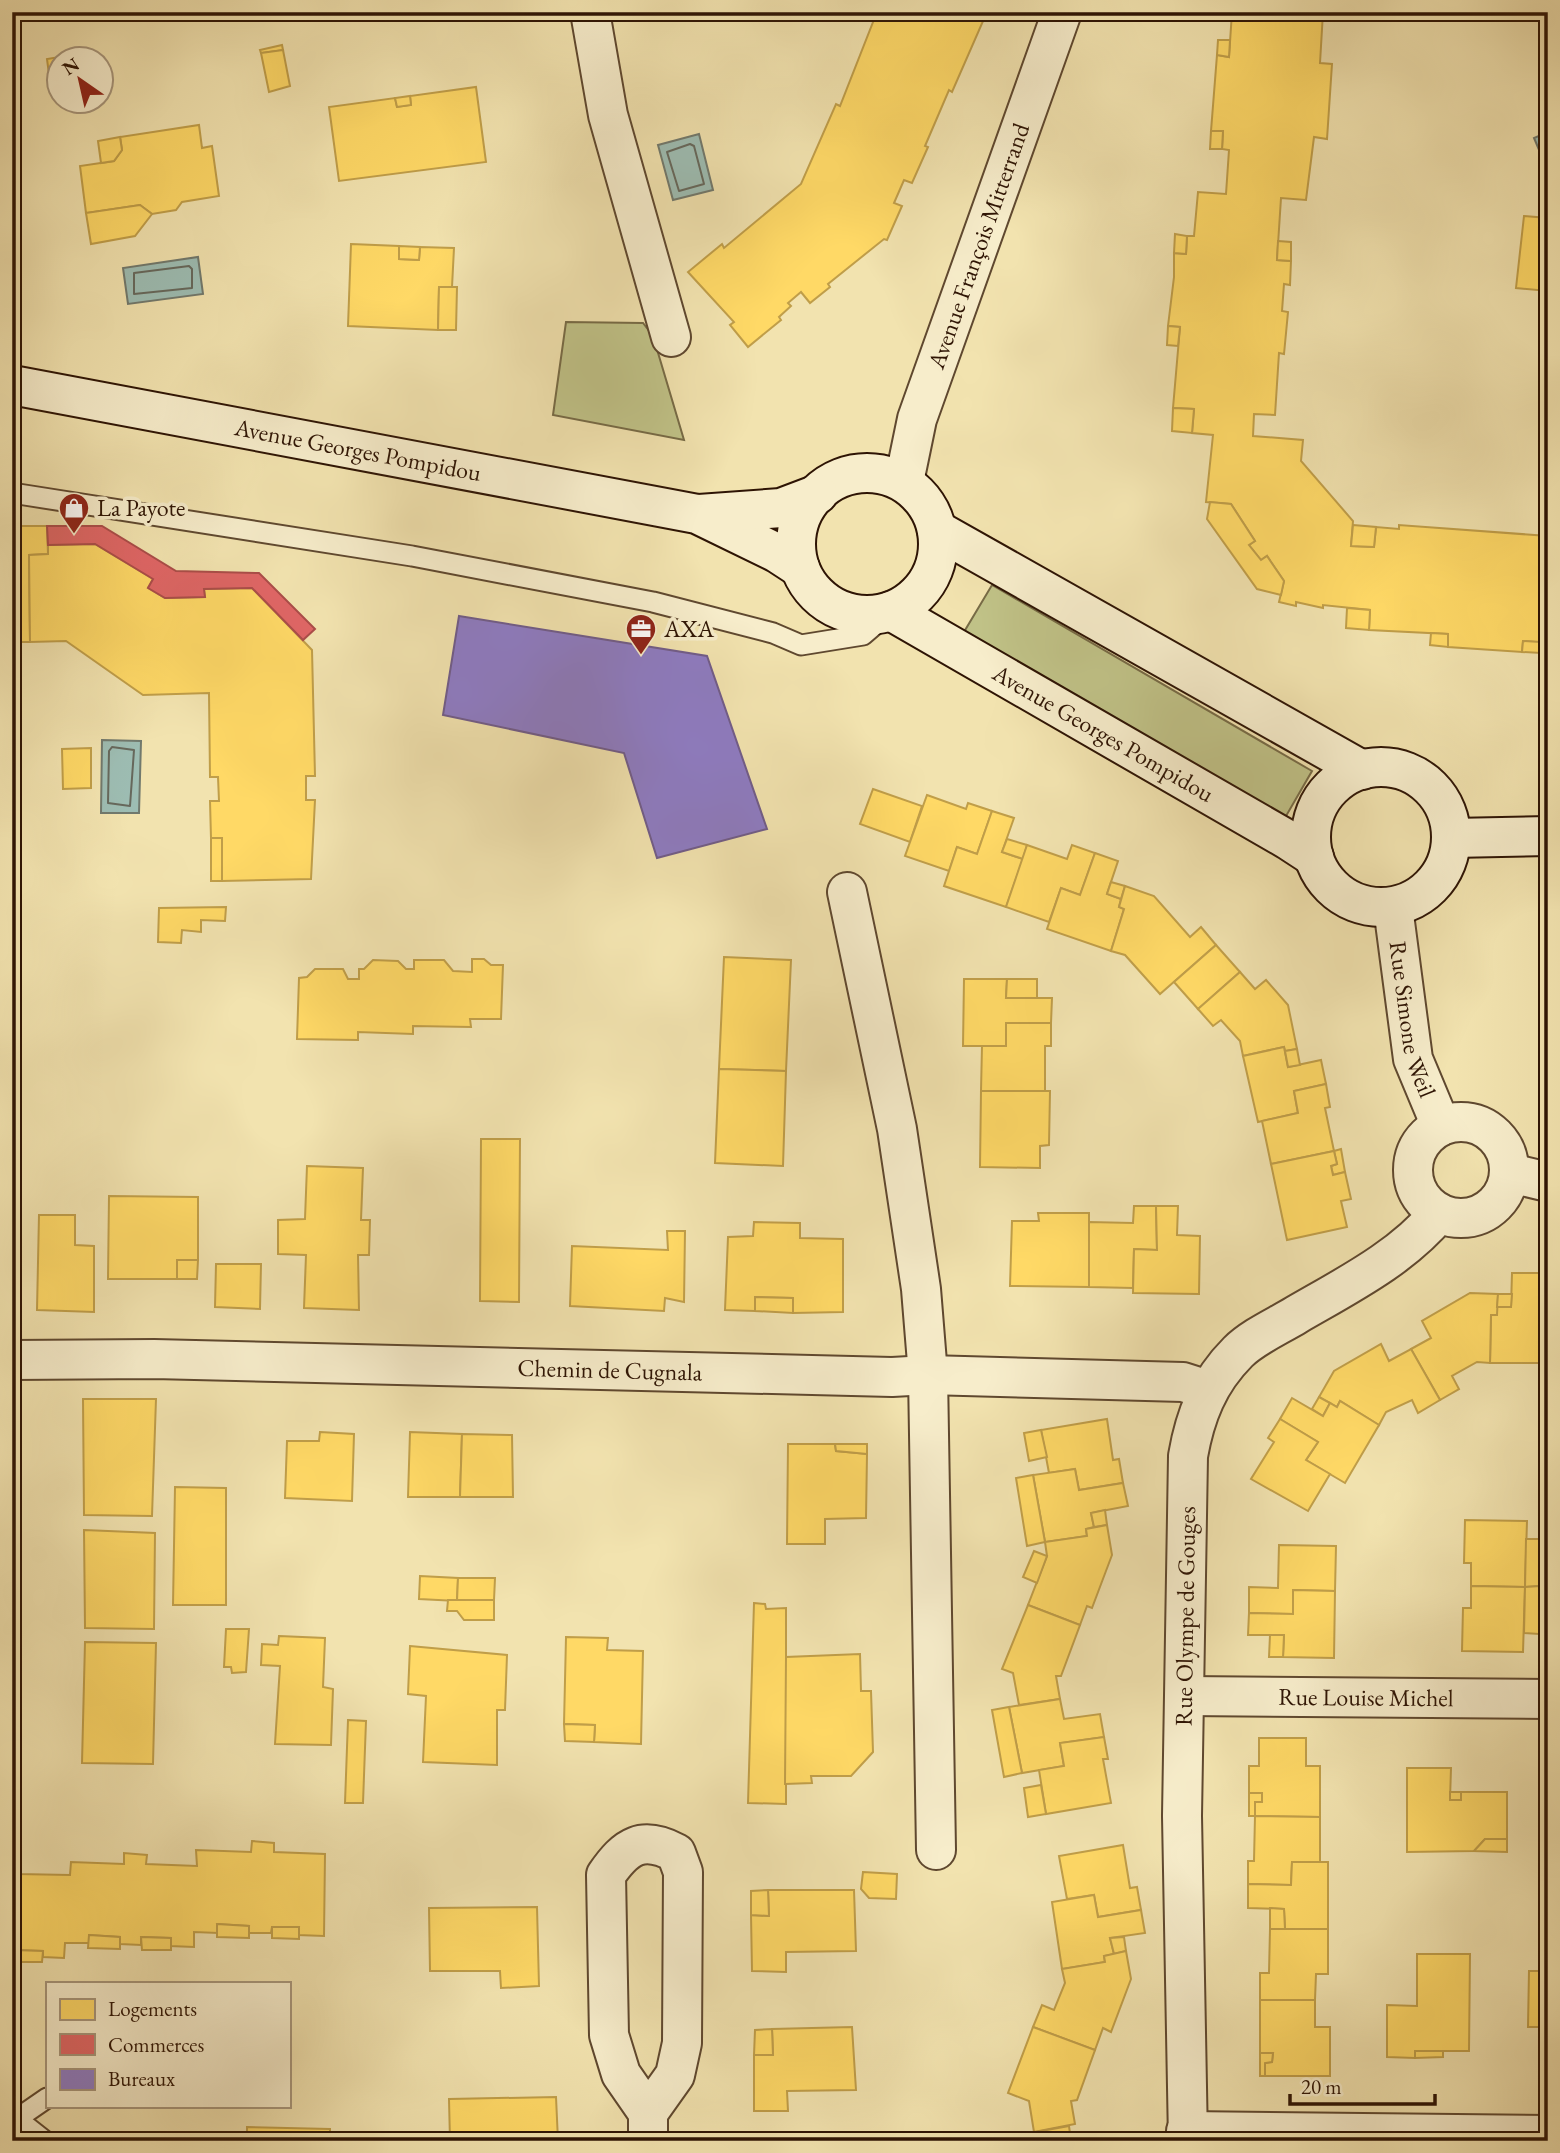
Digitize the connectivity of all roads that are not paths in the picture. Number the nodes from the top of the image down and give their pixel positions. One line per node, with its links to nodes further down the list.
1 (590, 12): 3 (street)
2 (1062, 12): 5 (street, Avenue François Mitterrand)
3 (671, 337)
4 (14, 387): 8 (street, Avenue Georges Pompidou)
5 (904, 482): 7 (street); 9 (street)
6 (12, 494): 11 (lane)
7 (818, 494): 8 (street, Avenue Georges Pompidou); 10 (street)
8 (697, 514): 10 (street, Avenue Georges Pompidou)
9 (937, 530): 11 (street); 12 (street)
10 (800, 568): 11 (street)
11 (891, 611): 15 (street, Avenue Georges Pompidou)
12 (1362, 770): 14 (street); 15 (street)
13 (1548, 836): 14 (street)
14 (1452, 838): 17 (street)
15 (1314, 858): 17 (street)
16 (847, 892): 23 (street)
17 (1393, 907): 18 (street, Rue Simone Weil)
18 (1441, 1126): 19 (street, Rue Simone Weil); 21 (street, Rue Simone Weil)
19 (1510, 1173): 20 (street); 21 (street)
20 (1548, 1182)
21 (1439, 1213): 24 (street, Rue Olympe de Gouges)
22 (12, 1360): 23 (street, Chemin de Cugnala)
23 (928, 1375): 24 (street, Chemin de Cugnala); 27 (street)
24 (1208, 1390): 25 (street, Rue Olympe de Gouges)
25 (1186, 1696): 26 (street, Rue Louise Michel); 32 (street, Rue Olympe de Gouges)
26 (1548, 1699)
27 (936, 1850)
28 (46, 2099): 29 (lane)
29 (15, 2117): 33 (lane)
30 (648, 2127): 30 (street)
31 (1548, 2135): 32 (street)
32 (1187, 2136)
33 (46, 2141)

